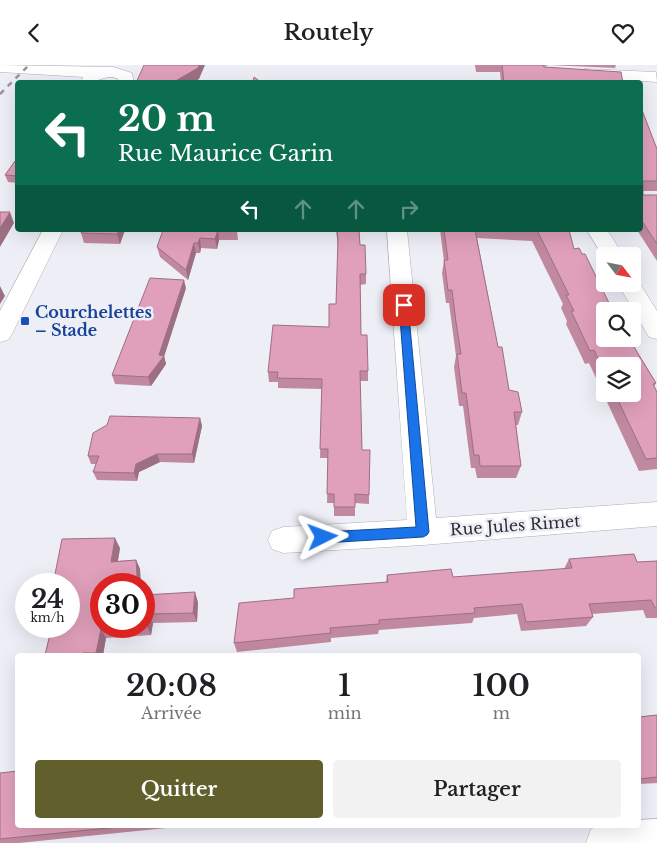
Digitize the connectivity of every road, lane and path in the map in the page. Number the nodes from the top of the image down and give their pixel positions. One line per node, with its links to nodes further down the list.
1 (140, 65): 7 (street)
2 (0, 67): 3 (street)
3 (36, 71): 4 (street); 8 (street)
4 (107, 72): 7 (street); 9 (street)
5 (568, 73): 6 (street)
6 (655, 74)
7 (126, 75)
8 (70, 80)
9 (91, 80)
10 (52, 232): 16 (street)
11 (397, 232): 18 (street)
12 (598, 232): 13 (street)
13 (607, 247)
14 (634, 293): 15 (street)
15 (657, 331)
16 (0, 334)
17 (657, 514): 18 (street, Rue Jules Rimet)
18 (423, 532): 19 (street, Rue Jules Rimet)
19 (283, 540)
20 (657, 838): 21 (street)
21 (604, 843)

